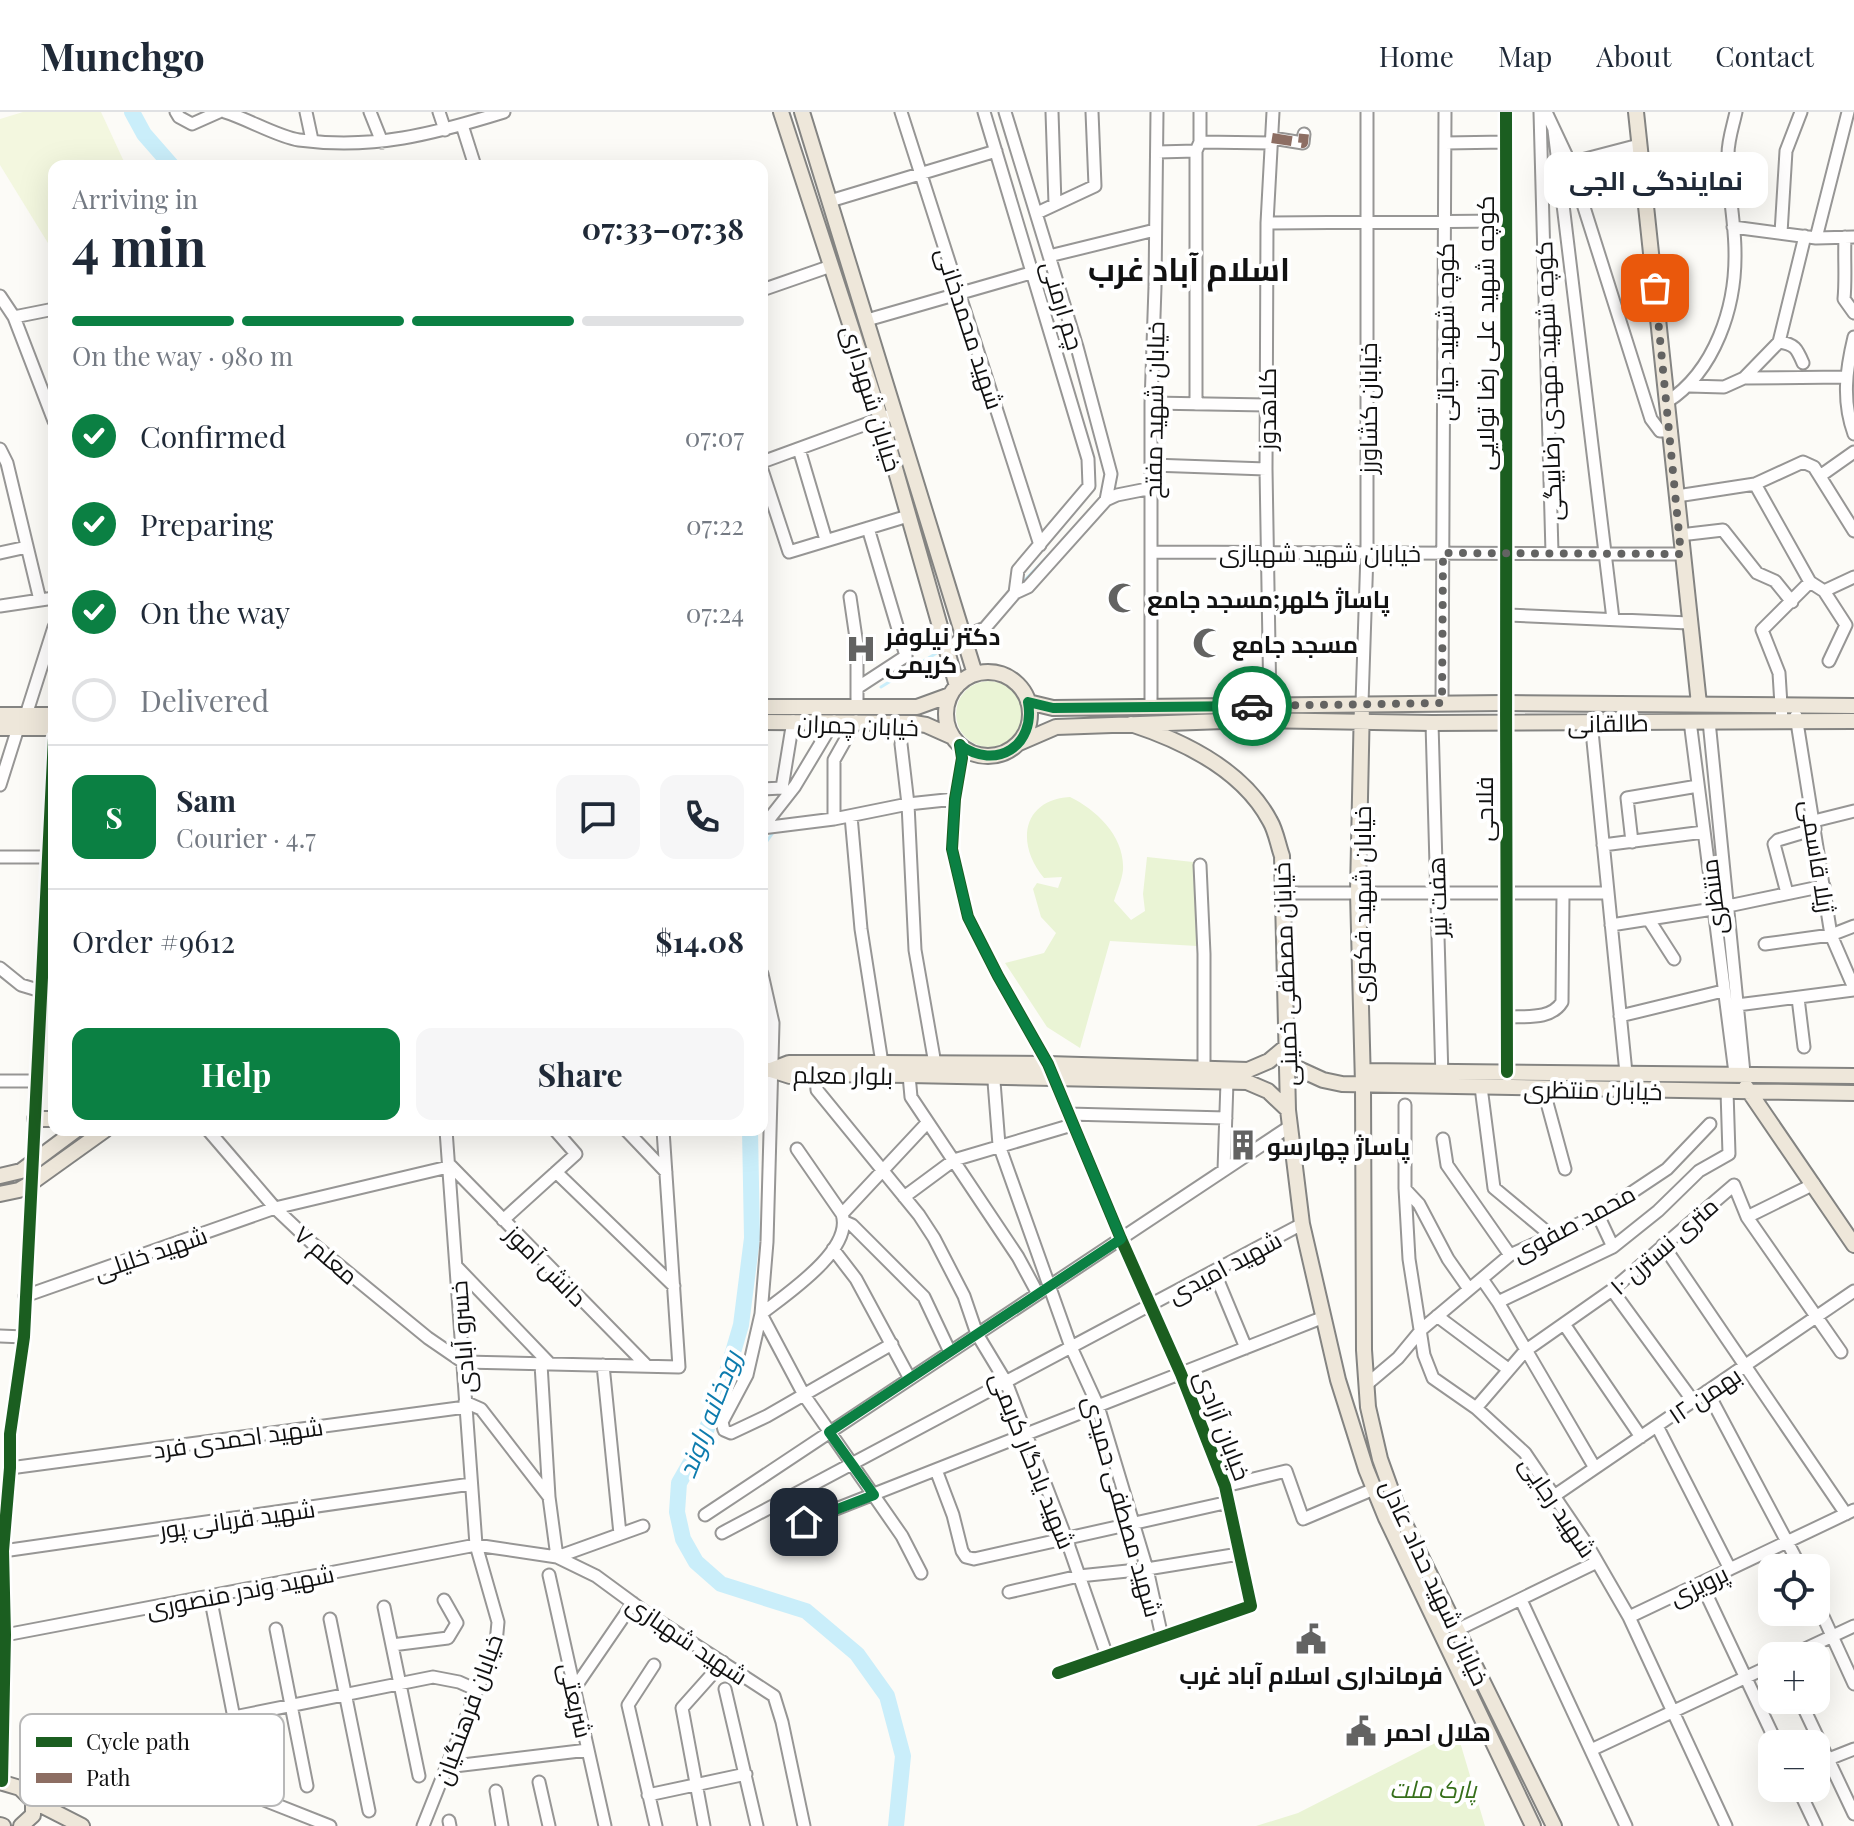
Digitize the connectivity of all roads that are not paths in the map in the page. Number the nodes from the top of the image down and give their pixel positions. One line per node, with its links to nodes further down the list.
1 (176, 112): 2 (street)
2 (222, 112): 27 (street)
3 (265, 112): 27 (street)
4 (306, 112): 31 (street)
5 (370, 112): 33 (street)
6 (439, 112): 28 (street)
7 (504, 112): 26 (street)
8 (781, 112): 56 (main road, خیابان شهرداری)
9 (802, 112): 43 (main road, خیابان شهرداری)
10 (901, 112): 42 (street, شهید محمدخانی)
11 (984, 112): 38 (street, چم ارمنی)
12 (1005, 112): 45 (street, چم ارمنی)
13 (1052, 112): 44 (street)
14 (1092, 112): 44 (street)
15 (1157, 112): 39 (street, خیابان شهید مفتح)
16 (1200, 112): 37 (street)
17 (1273, 112): 32 (street, کلاهدوز)
18 (1367, 112): 48 (street, خیابان کشاورز)
19 (1445, 112): 35 (street, کوچه شهید حیاتی)
20 (1506, 112): 34 (street, کوچه شهید علی رضا تولایی)
21 (1543, 112): 29 (street); 107 (street, کوچه شهید مهدی رضابیگی)
22 (1636, 112): 36 (main road)
23 (1736, 112): 50 (street)
24 (1801, 112): 52 (street)
25 (1848, 112): 53 (street)
26 (462, 125): 28 (street); 40 (street)
27 (264, 126): 31 (street)
28 (445, 130): 33 (street)
29 (1554, 130): 41 (street); 108 (street)
30 (1304, 134): 32 (street)
31 (312, 140): 33 (street)
32 (1272, 140): 37 (street); 49 (street, کلاهدوز)
33 (382, 142)
34 (1506, 142): 35 (street); 47 (street, کوچه شهید علی رضا تولایی)
35 (1445, 143): 46 (street, کوچه شهید حیاتی)
36 (1639, 145): 41 (street); 71 (main road)
37 (1198, 146): 39 (street); 73 (street)
38 (996, 151): 42 (street); 57 (street, چم ارمنی)
39 (1157, 152): 51 (street, خیابان شهید مفتح)
40 (473, 160)
41 (1570, 163): 79 (street)
42 (921, 174): 43 (street); 59 (street, شهید محمدخانی)
43 (830, 201): 64 (main road, خیابان شهرداری)
44 (1055, 204): 45 (street)
45 (1037, 213): 55 (street, چم ارمنی)
46 (1444, 221): 47 (street); 48 (street); 105 (street, کوچه شهید حیاتی)
47 (1506, 221): 106 (street, کوچه شهید علی رضا تولایی)
48 (1366, 222): 49 (street); 104 (street, خیابان کشاورز)
49 (1267, 223): 75 (street, کلاهدوز)
50 (1733, 227): 52 (street); 70 (street)
51 (1155, 230): 55 (street); 72 (street, خیابان شهید مفتح)
52 (1781, 233): 53 (street)
53 (1810, 237): 54 (street); 66 (street)
54 (1849, 237): 62 (street)
55 (1049, 256): 93 (street, چم ارمنی)
56 (831, 266): 58 (street); 78 (main road, خیابان شهرداری)
57 (1034, 272): 59 (street); 89 (street, چم ارمنی)
58 (768, 288)
59 (960, 293): 64 (street); 99 (street, شهید محمدخانی)
60 (0, 296): 63 (street)
61 (48, 310): 63 (street)
62 (1854, 313)
63 (14, 317): 74 (street)
64 (867, 320): 76 (main road, خیابان شهرداری)
65 (1854, 337): 69 (street)
66 (1779, 342): 67 (street); 68 (street)
67 (1803, 363)
68 (1744, 378): 69 (street); 70 (street)
69 (1849, 381): 77 (street)
70 (1689, 386): 71 (street)
71 (1667, 402): 79 (main road)
72 (1151, 403): 73 (street); 85 (street, خیابان شهید مفتح)
73 (1196, 404): 75 (street)
74 (48, 405)
75 (1267, 405): 86 (street, کلاهدوز)
76 (897, 413): 78 (street); 122 (main road, خیابان شهرداری)
77 (1851, 413): 80 (street)
78 (881, 419): 82 (street); 94 (main road, خیابان شهرداری)
79 (1671, 431): 92 (main road)
80 (1854, 434)
81 (0, 449): 100 (street)
82 (799, 449): 84 (street); 98 (street)
83 (1854, 452): 87 (street)
84 (768, 460)
85 (1152, 465): 86 (street); 91 (street, خیابان شهید مفتح)
86 (1266, 469): 102 (street, کلاهدوز)
87 (1820, 476): 88 (street); 96 (street)
88 (1755, 484): 92 (street); 111 (street)
89 (1089, 486): 93 (street); 99 (street)
90 (768, 488): 98 (street)
91 (1152, 488): 93 (street); 101 (street, خیابان شهید مفتح)
92 (1677, 496): 97 (main road)
93 (1106, 500): 113 (street)
94 (908, 516): 95 (street); 124 (main road, خیابان شهرداری)
95 (868, 528): 98 (street); 127 (street)
96 (1854, 531)
97 (1680, 535): 109 (main road); 117 (street)
98 (826, 540)
99 (1040, 545): 113 (street)
100 (27, 547): 103 (street); 116 (street)
101 (1151, 552): 102 (street, خیابان شهید شهبازی); 137 (street, خیابان شهید مفتح)
102 (1268, 552): 104 (street, خیابان شهید شهبازی); 134 (street, کلاهدوز)
103 (0, 553)
104 (1367, 553): 105 (street, خیابان شهید شهبازی); 130 (street, خیابان کشاورز)
105 (1443, 553): 106 (street, خیابان شهید شهبازی); 131 (street, کوچه شهید حیاتی)
106 (1507, 553): 107 (street, خیابان شهید شهبازی); 119 (street, کوچه شهید علی رضا تولایی)
107 (1552, 553): 108 (street, خیابان شهید شهبازی)
108 (1604, 553): 109 (street, خیابان شهید شهبازی); 120 (street)
109 (1681, 554): 121 (main road)
110 (1854, 577): 112 (street)
111 (1810, 582): 112 (street); 117 (street)
112 (1824, 591): 125 (street)
113 (1015, 593): 122 (street)
114 (850, 597): 127 (street)
115 (48, 599): 116 (street)
116 (40, 600): 118 (street)
117 (1792, 602): 139 (street, ژیلا قاسمی)
118 (0, 606)
119 (1508, 615): 120 (street); 132 (street, فلاحی)
120 (1613, 619): 121 (street)
121 (1689, 623): 133 (main road)
122 (962, 637): 124 (street); 126 (main road, خیابان شهرداری)
123 (48, 645): 143 (street)
124 (947, 651): 128 (main road, خیابان شهرداری)
125 (1829, 661)
126 (975, 674): 128 (main road); 129 (main road)
127 (857, 688): 140 (street)
128 (954, 690): 140 (main road, خیابان چمران); 158 (main road)
129 (1028, 702): 138 (main road, طالقانی); 159 (main road)
130 (1362, 703): 131 (main road, طالقانی); 134 (main road, طالقانی); 151 (main road, خیابان شهید فکوری)
131 (1442, 703): 132 (main road, طالقانی)
132 (1504, 703): 133 (main road, طالقانی); 153 (street, فلاحی)
133 (1699, 704): 139 (main road, طالقانی)
134 (1270, 706): 137 (main road, طالقانی)
135 (1854, 706): 139 (main road, طالقانی)
136 (768, 707): 140 (main road, خیابان چمران)
137 (1151, 707): 138 (main road, طالقانی)
138 (1076, 708): 155 (main road)
139 (1788, 713): 148 (main road, طالقانی); 149 (main road, طالقانی); 170 (street, ژیلا قاسمی)
140 (857, 714): 145 (main road, خیابان چمران); 158 (main road, خیابان چمران); 168 (street)
141 (0, 715): 143 (main road)
142 (48, 716): 143 (main road)
143 (22, 721): 156 (main road); 157 (main road); 161 (street)
144 (793, 721): 145 (main road, خیابان چمران); 150 (main road, خیابان چمران); 163 (street)
145 (834, 721): 169 (street)
146 (1591, 721): 147 (main road, طالقانی); 153 (main road, طالقانی); 175 (street)
147 (1690, 721): 148 (main road, طالقانی); 162 (street, منتظری)
148 (1709, 721): 187 (street, منتظری)
149 (1854, 721)
150 (768, 722)
151 (1361, 723): 152 (main road, طالقانی); 154 (main road, طالقانی); 180 (main road, خیابان شهید فکوری)
152 (1432, 723): 153 (main road, طالقانی); 185 (street, هفت تیر)
153 (1505, 723): 186 (street, فلاحی)
154 (1131, 724): 155 (main road, طالقانی); 181 (main road, خیابان مصطفی خمینی)
155 (1076, 726): 159 (main road, طالقانی)
156 (48, 727)
157 (0, 728)
158 (956, 741): 159 (main road); 164 (street, خیابان آزادی)
159 (1019, 743)
160 (901, 744): 165 (street)
161 (0, 785)
162 (1698, 786): 172 (street, منتظری); 174 (street)
163 (768, 789)
164 (955, 799): 165 (street); 210 (street, خیابان آزادی)
165 (908, 804): 167 (street); 209 (street)
166 (1853, 813): 170 (street)
167 (851, 816): 168 (street); 208 (street)
168 (834, 819): 171 (street)
169 (768, 820)
170 (1815, 825): 179 (street, ژیلا قاسمی); 183 (street)
171 (768, 827)
172 (1704, 832): 174 (street); 188 (street, منتظری)
173 (48, 840): 177 (street)
174 (1632, 842): 175 (street)
175 (1603, 845): 182 (street)
176 (0, 857): 177 (street)
177 (47, 857): 196 (street)
178 (1200, 865): 213 (street)
179 (1824, 886): 183 (street); 192 (street, ژیلا قاسمی)
180 (1358, 892): 181 (street); 185 (street); 222 (main road, خیابان شهید فکوری)
181 (1284, 893): 205 (main road, خیابان مصطفی خمینی)
182 (1608, 893): 184 (street); 190 (street)
183 (1787, 893): 187 (street)
184 (1563, 894): 186 (street); 204 (street)
185 (1436, 895): 186 (street); 224 (street, هفت تیر)
186 (1506, 895): 204 (street, فلاحی)
187 (1728, 906): 202 (street, منتظری)
188 (1713, 909): 189 (street); 199 (street, منتظری)
189 (1649, 920): 190 (street); 194 (street)
190 (1611, 925): 203 (street)
191 (1854, 926): 192 (street)
192 (1831, 935): 193 (street); 197 (street, ژیلا قاسمی)
193 (1765, 944)
194 (1674, 959)
195 (0, 968): 198 (street)
196 (48, 970): 198 (street)
197 (1854, 989): 200 (street)
198 (41, 991): 226 (street)
199 (1723, 991): 203 (street); 218 (street, منتظری)
200 (1798, 998): 202 (street); 206 (street)
201 (768, 1001): 207 (street)
202 (1737, 1005): 218 (street, منتظری)
203 (1620, 1016): 217 (street)
204 (1507, 1017): 216 (street, فلاحی)
205 (1288, 1045): 211 (main road, خیابان مصطفی خمینی); 213 (main road, بلوار معلم)
206 (1804, 1047)
207 (768, 1057)
208 (882, 1063): 209 (main road, بلوار معلم); 212 (main road, بلوار معلم)
209 (935, 1064): 215 (main road, بلوار معلم)
210 (1048, 1064): 213 (main road, بلوار معلم); 215 (main road, بلوار معلم); 223 (street, خیابان آزادی)
211 (1288, 1064): 222 (main road, خیابان منتظری); 234 (main road, خیابان مصطفی خمینی)
212 (768, 1069)
213 (1204, 1069)
214 (768, 1070): 219 (main road, بلوار معلم)
215 (993, 1071): 220 (main road, بلوار معلم); 223 (main road, بلوار معلم); 251 (street, شهید مصطفی حمیدی)
216 (1507, 1072): 217 (main road, خیابان منتظری); 224 (main road, خیابان منتظری)
217 (1626, 1073): 218 (main road, خیابان منتظری)
218 (1740, 1073): 221 (main road, خیابان منتظری); 231 (main road)
219 (816, 1074): 220 (main road, بلوار معلم); 258 (street, شهید یادگار کریمی)
220 (909, 1075): 239 (street)
221 (1854, 1076)
222 (1363, 1078): 224 (main road, خیابان منتظری); 305 (main road, خیابان شهید حداد عادل)
223 (1055, 1079): 227 (main road, بلوار معلم); 238 (street, خیابان آزادی)
224 (1442, 1079): 228 (main road, خیابان منتظری)
225 (0, 1081): 226 (street)
226 (37, 1081): 236 (street)
227 (1227, 1082): 234 (main road, بلوار معلم); 235 (street)
228 (1481, 1087): 229 (main road, خیابان منتظری); 274 (street)
229 (1543, 1088): 230 (main road, خیابان منتظری); 256 (street)
230 (1727, 1091): 231 (main road, خیابان منتظری); 278 (street)
231 (1753, 1092): 232 (main road, خیابان منتظری); 263 (main road); 273 (main road)
232 (1854, 1093)
233 (1405, 1105): 264 (street, شهید رجایی)
234 (1288, 1110): 241 (main road, خیابان شهید حداد عادل)
235 (1226, 1118): 238 (street); 257 (street)
236 (35, 1119): 237 (main road); 254 (street)
237 (48, 1119)
238 (1070, 1119): 251 (street); 275 (street, خیابان آزادی)
239 (927, 1123): 253 (street); 258 (street)
240 (1710, 1124): 268 (street, محمد صفوی)
241 (1289, 1127): 257 (street); 272 (main road, خیابان شهید حداد عادل)
242 (68, 1136): 254 (main road)
243 (97, 1136): 262 (main road)
244 (213, 1136): 267 (street, معلم ۷)
245 (446, 1136): 255 (street, خسرو آبادی)
246 (560, 1136): 259 (street)
247 (632, 1136): 260 (street)
248 (663, 1136): 260 (street)
249 (766, 1136): 293 (street)
250 (1443, 1139): 280 (street)
251 (999, 1145): 253 (street); 285 (street, شهید مصطفی حمیدی)
252 (797, 1149): 270 (street)
253 (954, 1160): 266 (street); 289 (street)
254 (33, 1163): 261 (main road); 262 (street)
255 (448, 1165): 267 (street, شهید خلیلی); 271 (street, دانش آموز); 281 (street, خسرو آبادی)
256 (1565, 1169)
257 (1224, 1170): 275 (street)
258 (883, 1171): 266 (street, شهید یادگار کریمی); 270 (street)
259 (556, 1172): 271 (street); 284 (street)
260 (666, 1172): 284 (street)
261 (0, 1176)
262 (31, 1183): 265 (main road); 290 (street)
263 (1814, 1184): 269 (street); 277 (main road)
264 (1405, 1188): 286 (street); 298 (street, شهید رجایی)
265 (0, 1194)
266 (904, 1197): 299 (street, شهید یادگار کریمی)
267 (275, 1208): 290 (street, شهید خلیلی); 310 (street, معلم ۷)
268 (1598, 1215): 274 (street, محمد صفوی); 278 (street)
269 (1747, 1217): 276 (street, ۱۰ متری نسترن); 296 (street, ۱۰ متری نسترن)
270 (844, 1218): 279 (street); 307 (street)
271 (503, 1220): 313 (street, دانش آموز)
272 (1302, 1224): 282 (street, شهید امیدی); 295 (main road, خیابان شهید حداد عادل)
273 (1854, 1228)
274 (1553, 1237): 280 (street, محمد صفوی)
275 (1121, 1239): 285 (street); 292 (street, خیابان آزادی)
276 (1663, 1245): 287 (street, ۱۰ متری نسترن); 314 (street)
277 (1854, 1245)
278 (1613, 1247): 291 (street)
279 (833, 1249): 293 (street); 302 (street)
280 (1510, 1255): 283 (street, محمد صفوی)
281 (456, 1265): 310 (street, خسرو آبادی); 311 (street)
282 (1214, 1271): 292 (street, شهید امیدی); 304 (street)
283 (1482, 1279): 286 (street, محمد صفوی); 291 (street)
284 (674, 1286): 313 (street)
285 (1050, 1286): 289 (street); 303 (street, شهید مصطفی حمیدی)
286 (1469, 1289): 294 (street, محمد صفوی)
287 (1612, 1290): 297 (street, ۱۰ متری نسترن); 322 (street)
288 (1854, 1291): 296 (street, ۱۲ بهمن)
289 (1038, 1294): 299 (street)
290 (25, 1296): 301 (street)
291 (1498, 1302): 306 (street)
292 (1149, 1306): 303 (street, شهید امیدی); 316 (street, خیابان آزادی)
293 (761, 1314): 321 (street); 321 (street)
294 (1437, 1316): 298 (street, محمد صفوی); 315 (street)
295 (1324, 1317): 304 (street); 309 (main road, خیابان شهید حداد عادل)
296 (1815, 1318): 308 (street, ۱۰ متری نسترن); 314 (street, ۱۲ بهمن)
297 (1564, 1324): 306 (street, ۱۰ متری نسترن); 332 (street)
298 (1422, 1329): 319 (street, محمد صفوی); 326 (street, شهید رجایی)
299 (977, 1334): 307 (street); 318 (street, شهید یادگار کریمی)
300 (0, 1336): 301 (street)
301 (24, 1337): 330 (street)
302 (892, 1344): 317 (street); 321 (street)
303 (1071, 1347): 318 (street, شهید امیدی); 324 (street, شهید مصطفی حمیدی)
304 (1246, 1348): 316 (street)
305 (1364, 1350): 309 (main road); 319 (main road, خیابان شهید حداد عادل)
306 (1525, 1351): 315 (street, ۱۰ متری نسترن); 335 (street)
307 (950, 1352): 317 (street)
308 (1841, 1352)
309 (1333, 1356): 327 (main road, خیابان شهید حداد عادل)
310 (463, 1362): 311 (street); 323 (street, خسرو آبادی)
311 (545, 1364): 312 (street); 342 (street)
312 (603, 1365): 313 (street); 350 (street)
313 (647, 1366)
314 (1743, 1367): 320 (street, ۱۲ بهمن); 344 (street)
315 (1508, 1369): 326 (street, ۱۰ متری نسترن)
316 (1181, 1374): 324 (street); 338 (street, خیابان آزادی)
317 (910, 1379): 329 (street)
318 (1006, 1382): 331 (street, شهید یادگار کریمی); 333 (street, شهید امیدی)
319 (1366, 1385): 325 (main road, خیابان شهید حداد عادل)
320 (1707, 1391): 322 (street, ۱۲ بهمن); 352 (street)
321 (804, 1395): 329 (street)
322 (1693, 1401): 328 (street, ۱۲ بهمن)
323 (466, 1405): 334 (street, شهید احمدی فرد); 337 (street, خسرو آبادی); 342 (street)
324 (1098, 1406): 331 (street); 346 (street, شهید مصطفی حمیدی)
325 (1368, 1407): 327 (main road); 377 (main road, خیابان شهید حداد عادل)
326 (1476, 1408): 341 (street, شهید رجایی)
327 (1347, 1410): 339 (main road, خیابان شهید حداد عادل)
328 (1657, 1426): 332 (street, ۱۲ بهمن); 360 (street)
329 (829, 1432): 333 (street); 345 (street)
330 (5, 1434): 334 (street)
331 (1027, 1434): 336 (street); 351 (street, شهید یادگار کریمی)
332 (1641, 1437): 335 (street, ۱۲ بهمن)
333 (852, 1464): 340 (street); 349 (street, شهید امیدی)
334 (10, 1468): 354 (street)
335 (1595, 1468): 341 (street, ۱۲ بهمن)
336 (936, 1470): 340 (street); 351 (street)
337 (471, 1484): 353 (street, خسرو آبادی); 354 (street, شهید قربانی پور)
338 (1225, 1486): 339 (street); 343 (street, خیابان آزادی)
339 (1374, 1489): 431 (main road, خیابان شهید حداد عادل)
340 (874, 1495): 348 (street); 361 (street)
341 (1554, 1496): 358 (street, شهید رجایی)
342 (549, 1497): 357 (street)
343 (1229, 1502): 346 (street); 355 (street, خیابان آزادی)
344 (1850, 1512): 352 (street, پرویزی)
345 (705, 1515)
346 (1134, 1524): 351 (street); 359 (street, شهید مصطفی حمیدی)
347 (643, 1526): 350 (street)
348 (780, 1531)
349 (722, 1533)
350 (620, 1534): 357 (street)
351 (1066, 1538): 363 (street, شهید یادگار کریمی)
352 (1789, 1541): 356 (street); 360 (street, پرویزی)
353 (476, 1545): 357 (street, شهید شهبازی); 366 (street, شهید وندر منصوری); 393 (street, خیابان فرهنگیان)
354 (3, 1551): 371 (street)
355 (1239, 1554): 359 (street); 380 (street, خیابان آزادی)
356 (1795, 1554)
357 (557, 1557): 369 (street, شهید شهبازی)
358 (1597, 1562): 368 (street); 372 (street, شهید رجایی)
359 (1147, 1569): 363 (street); 380 (street, شهید مصطفی حمیدی)
360 (1730, 1569): 364 (street, پرویزی)
361 (921, 1573)
362 (549, 1575): 391 (street, شریعتی)
363 (1079, 1576): 365 (street); 383 (street, شهید یادگار کریمی)
364 (1701, 1583): 372 (street, پرویزی); 388 (street)
365 (1009, 1592)
366 (210, 1596): 378 (street, شهید وندر منصوری); 397 (street)
367 (444, 1600): 382 (street)
368 (1521, 1600): 377 (street); 402 (street)
369 (633, 1603): 384 (street, شهید شهبازی); 391 (street)
370 (384, 1607): 382 (street)
371 (2, 1610): 378 (street)
372 (1629, 1617): 396 (street, شهید رجایی)
373 (330, 1619): 394 (street)
374 (1827, 1626): 379 (street)
375 (1854, 1626): 379 (street)
376 (276, 1629): 395 (street)
377 (1457, 1630): 432 (main road, خیابان شهید حداد عادل)
378 (5, 1635): 408 (street)
379 (1832, 1636): 381 (street); 390 (street)
380 (1162, 1637): 383 (street, خیابان آزادی)
381 (1819, 1642)
382 (392, 1645): 389 (street)
383 (1107, 1656): 387 (street, خیابان آزادی)
384 (723, 1662): 410 (street); 430 (street, شهید شهبازی)
385 (654, 1665): 413 (street)
386 (1758, 1671): 388 (street)
387 (1058, 1673)
388 (1745, 1677): 396 (street); 399 (street)
389 (400, 1684): 393 (street); 394 (street); 407 (street)
390 (1854, 1684)
391 (574, 1689): 401 (street, شریعتی)
392 (725, 1689): 406 (street)
393 (477, 1690): 405 (street, خیابان فرهنگیان)
394 (345, 1695): 395 (street); 418 (street)
395 (291, 1706): 398 (street); 411 (street)
396 (1673, 1711): 402 (street); 434 (street, شهید رجایی)
397 (233, 1714)
398 (250, 1714)
399 (1770, 1730)
400 (1854, 1749): 403 (street)
401 (588, 1750): 405 (street); 426 (street, شریعتی)
402 (1591, 1750): 433 (street)
403 (1830, 1758)
404 (1830, 1763): 419 (street)
405 (446, 1767): 423 (street, خیابان فرهنگیان)
406 (746, 1774): 410 (street); 429 (street)
407 (419, 1776)
408 (1, 1782)
409 (539, 1782): 425 (street)
410 (696, 1785): 413 (street); 428 (street)
411 (307, 1786)
412 (496, 1791): 424 (street)
413 (648, 1795): 427 (street)
414 (1805, 1802): 435 (street)
415 (33, 1806): 420 (main road)
416 (43, 1806): 421 (main road)
417 (279, 1806): 422 (street)
418 (369, 1811)
419 (1854, 1814)
420 (24, 1826)
421 (82, 1826)
422 (330, 1826)
423 (423, 1826)
424 (502, 1826)
425 (549, 1826)
426 (605, 1826)
427 (656, 1826)
428 (704, 1826)
429 (757, 1826)
430 (804, 1826)
431 (1533, 1826)
432 (1554, 1826)
433 (1626, 1826)
434 (1726, 1826)
435 (1816, 1826)

